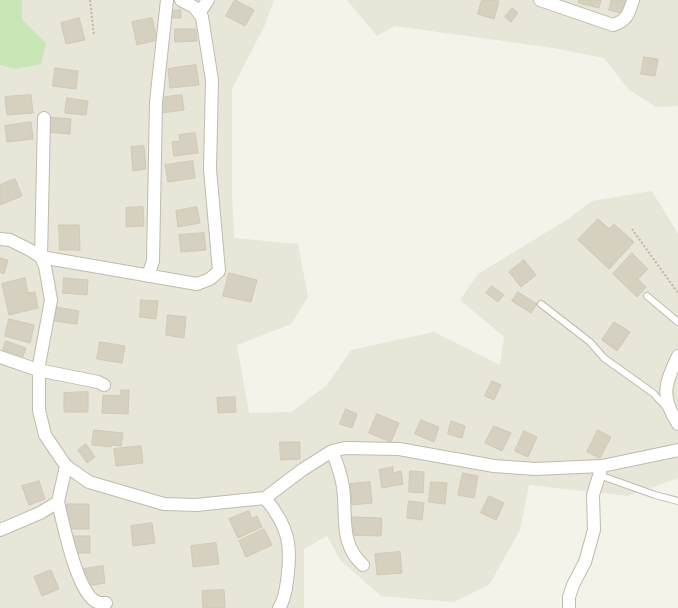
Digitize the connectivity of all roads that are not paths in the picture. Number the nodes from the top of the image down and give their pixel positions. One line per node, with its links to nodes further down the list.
1 (167, 0): 10 (street)
2 (181, 0): 6 (street)
3 (208, 0): 6 (street)
4 (540, 0): 5 (street)
5 (633, 0)
6 (200, 12): 10 (street)
7 (44, 118): 9 (street)
8 (0, 239): 9 (street)
9 (41, 257): 10 (street); 16 (street)
10 (148, 276)
11 (647, 296): 13 (lane)
12 (541, 304): 18 (lane)
13 (678, 322)
14 (678, 356): 18 (street)
15 (0, 357): 16 (street)
16 (38, 370): 17 (street); 22 (street)
17 (104, 385)
18 (670, 410): 19 (street)
19 (678, 424)
20 (678, 450): 23 (street)
21 (332, 451): 23 (street); 24 (street); 28 (street)
22 (66, 466): 24 (street); 26 (street)
23 (600, 470): 25 (lane); 31 (street)
24 (265, 498): 30 (street)
25 (678, 501)
26 (58, 502): 27 (street); 29 (street)
27 (0, 530)
28 (363, 565)
29 (106, 603)
30 (279, 608)
31 (569, 608)

